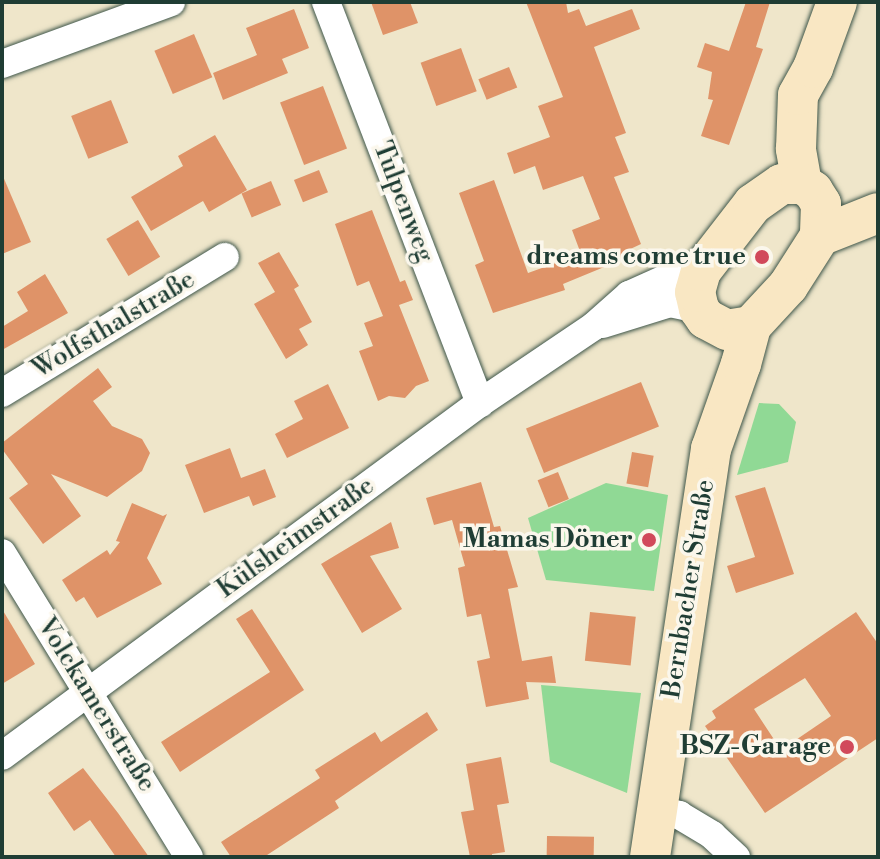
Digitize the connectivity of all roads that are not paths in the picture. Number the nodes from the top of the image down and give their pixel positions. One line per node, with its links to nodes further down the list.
1 (171, 2): 4 (street)
2 (326, 2): 12 (street, Tulpenweg)
3 (837, 2): 6 (street)
4 (2, 64)
5 (878, 194): 6 (street)
6 (802, 204): 7 (street); 9 (street); 9 (street)
7 (878, 213)
8 (225, 257): 11 (street, Wolfsthalstraße)
9 (716, 307): 10 (street, Külsheimstraße); 10 (street, Külsheimstraße); 16 (street, Bernbacher Straße)
10 (594, 326): 12 (street, Külsheimstraße)
11 (2, 393)
12 (480, 403): 14 (street, Külsheimstraße)
13 (2, 553): 14 (street, Volckamerstraße)
14 (89, 695): 15 (street, Külsheimstraße); 17 (street, Volckamerstraße)
15 (2, 756)
16 (656, 810): 18 (street, Bernbacher Straße); 19 (street)
17 (189, 857)
18 (650, 857)
19 (736, 857)

